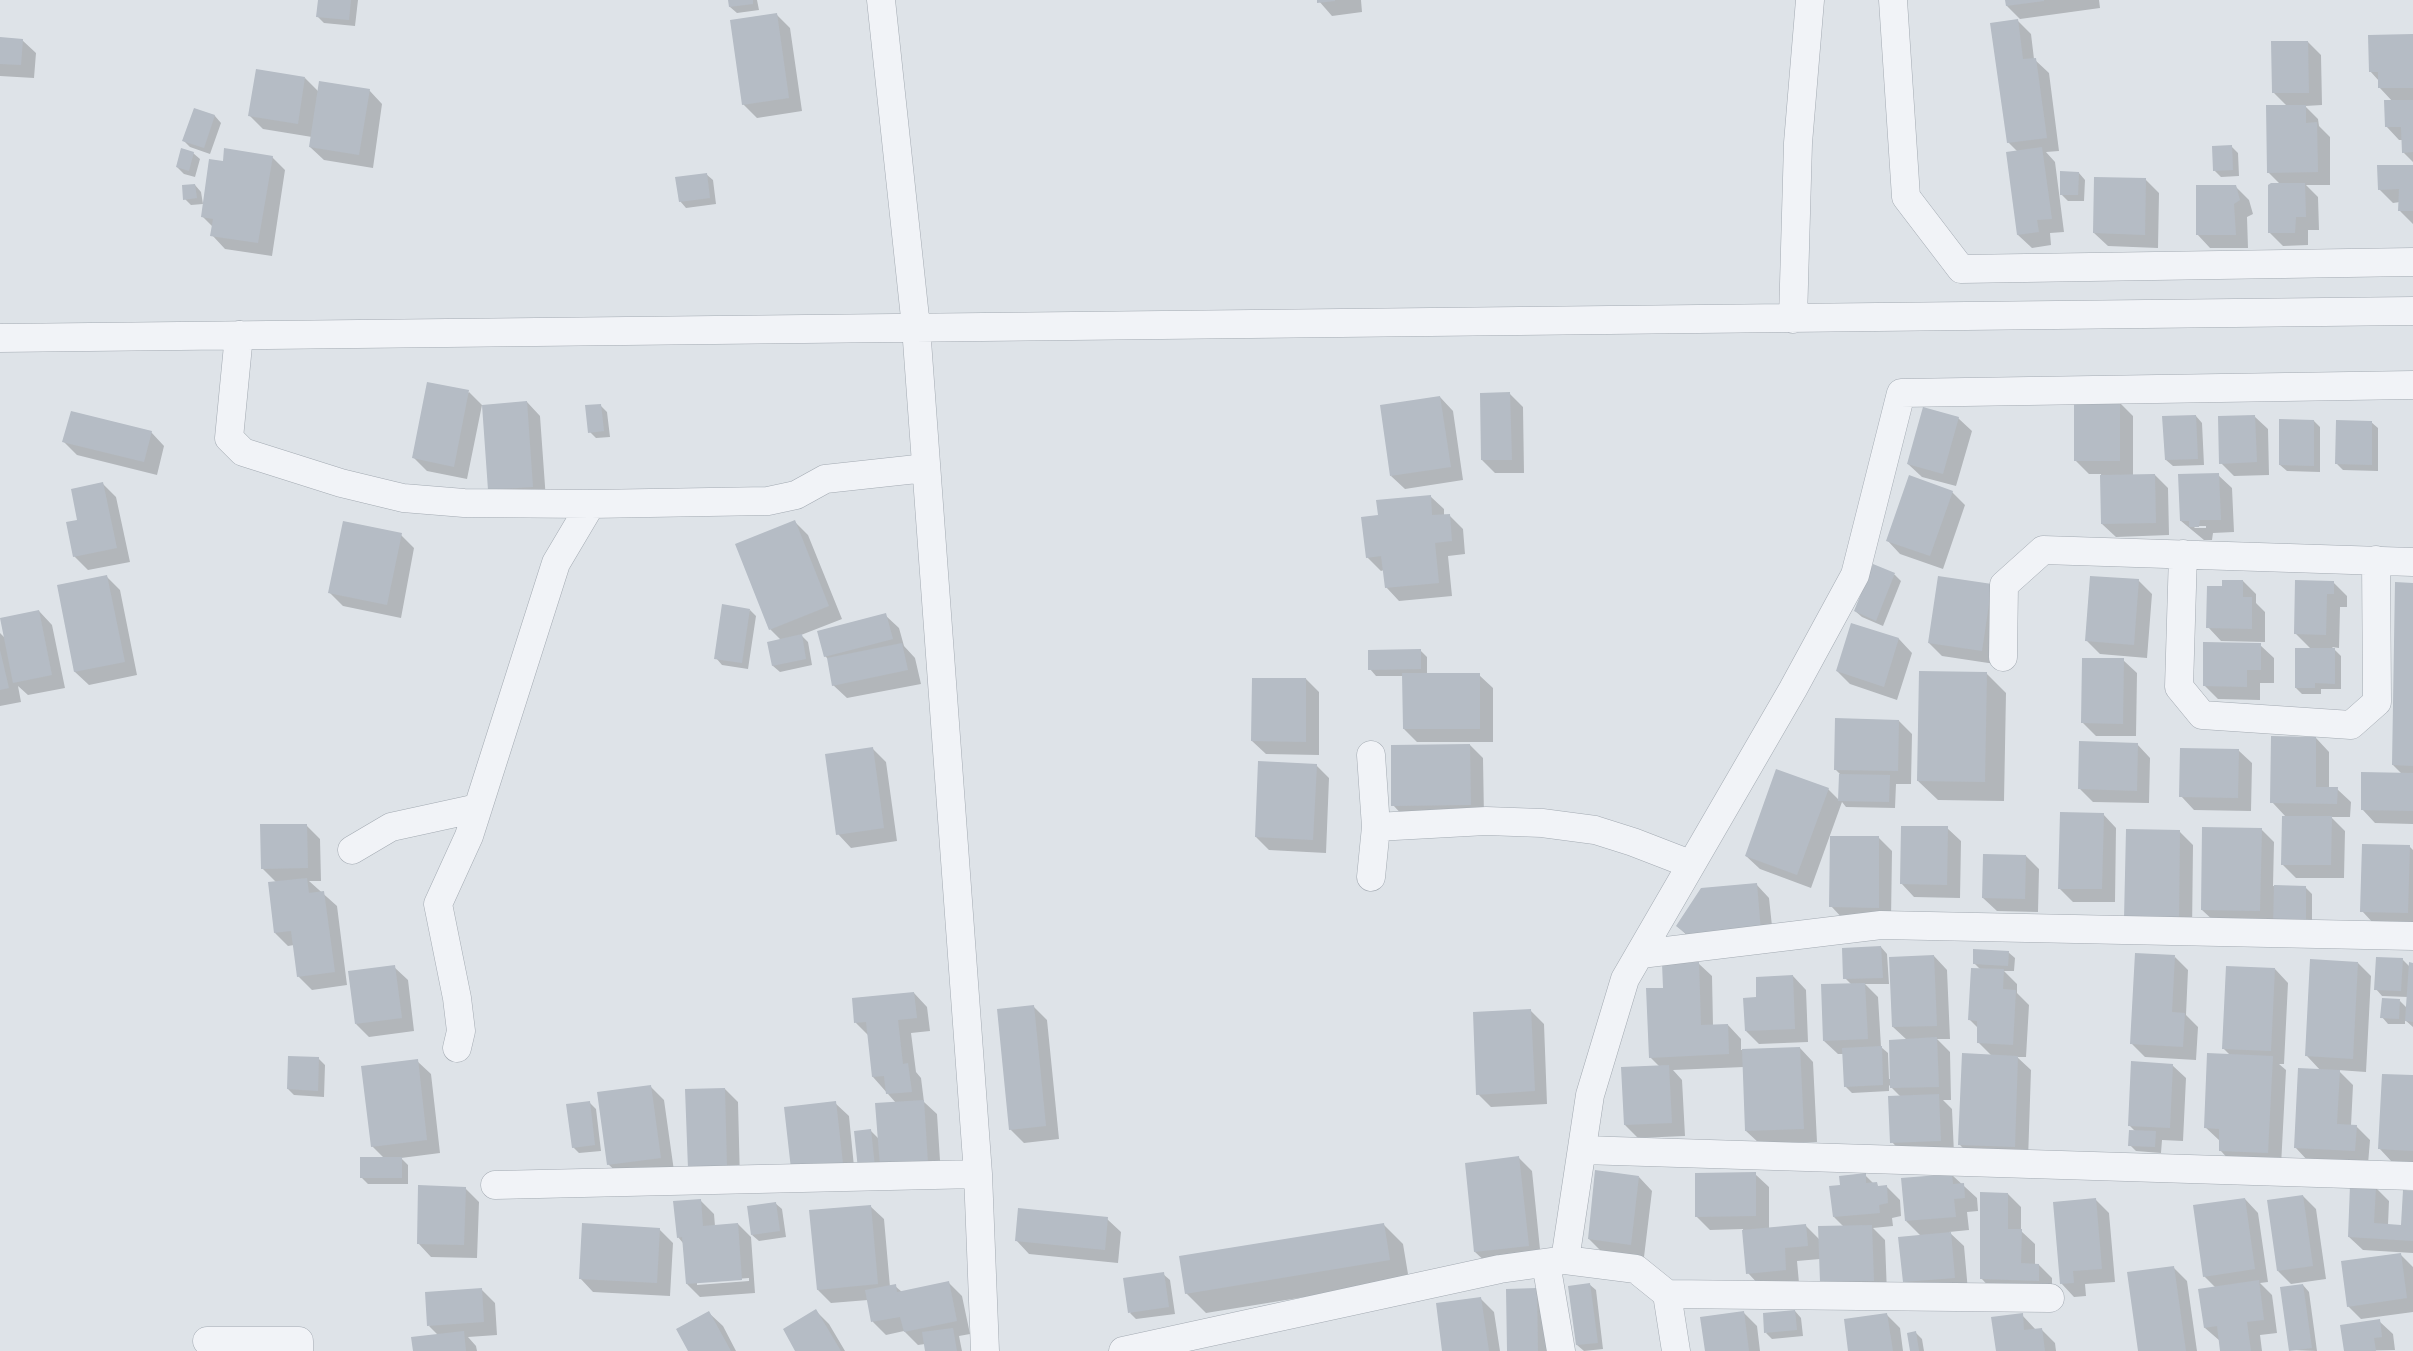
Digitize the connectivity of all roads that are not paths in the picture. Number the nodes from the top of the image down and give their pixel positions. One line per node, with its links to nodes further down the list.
1 (881, 0): 7 (street)
2 (1810, 0): 6 (street)
3 (1893, 0): 4 (street)
4 (2413, 262)
5 (2413, 311): 6 (street)
6 (1793, 319): 7 (street)
7 (916, 327): 8 (street); 11 (street)
8 (238, 335): 9 (street); 12 (street)
9 (2, 345)
10 (2413, 385): 21 (street)
11 (926, 468): 12 (street); 27 (street)
12 (591, 504): 18 (street)
13 (2183, 554): 14 (street); 14 (street); 16 (street)
14 (2376, 560): 15 (street)
15 (2413, 562)
16 (2003, 657)
17 (1371, 755): 19 (street)
18 (478, 808): 20 (street); 25 (street)
19 (1376, 828): 21 (street); 22 (street)
20 (352, 850)
21 (1690, 864): 24 (street)
22 (1371, 877)
23 (2413, 936): 24 (street)
24 (1641, 954): 26 (street)
25 (457, 1048)
26 (1582, 1150): 28 (street); 30 (street)
27 (978, 1174): 29 (street); 35 (street)
28 (2413, 1176)
29 (495, 1186)
30 (1555, 1261): 31 (street); 36 (street); 37 (street)
31 (1667, 1294): 32 (street); 38 (street)
32 (2050, 1298)
33 (207, 1341): 34 (street)
34 (300, 1351)
35 (985, 1351)
36 (1123, 1351)
37 (1561, 1351)
38 (1676, 1351)

